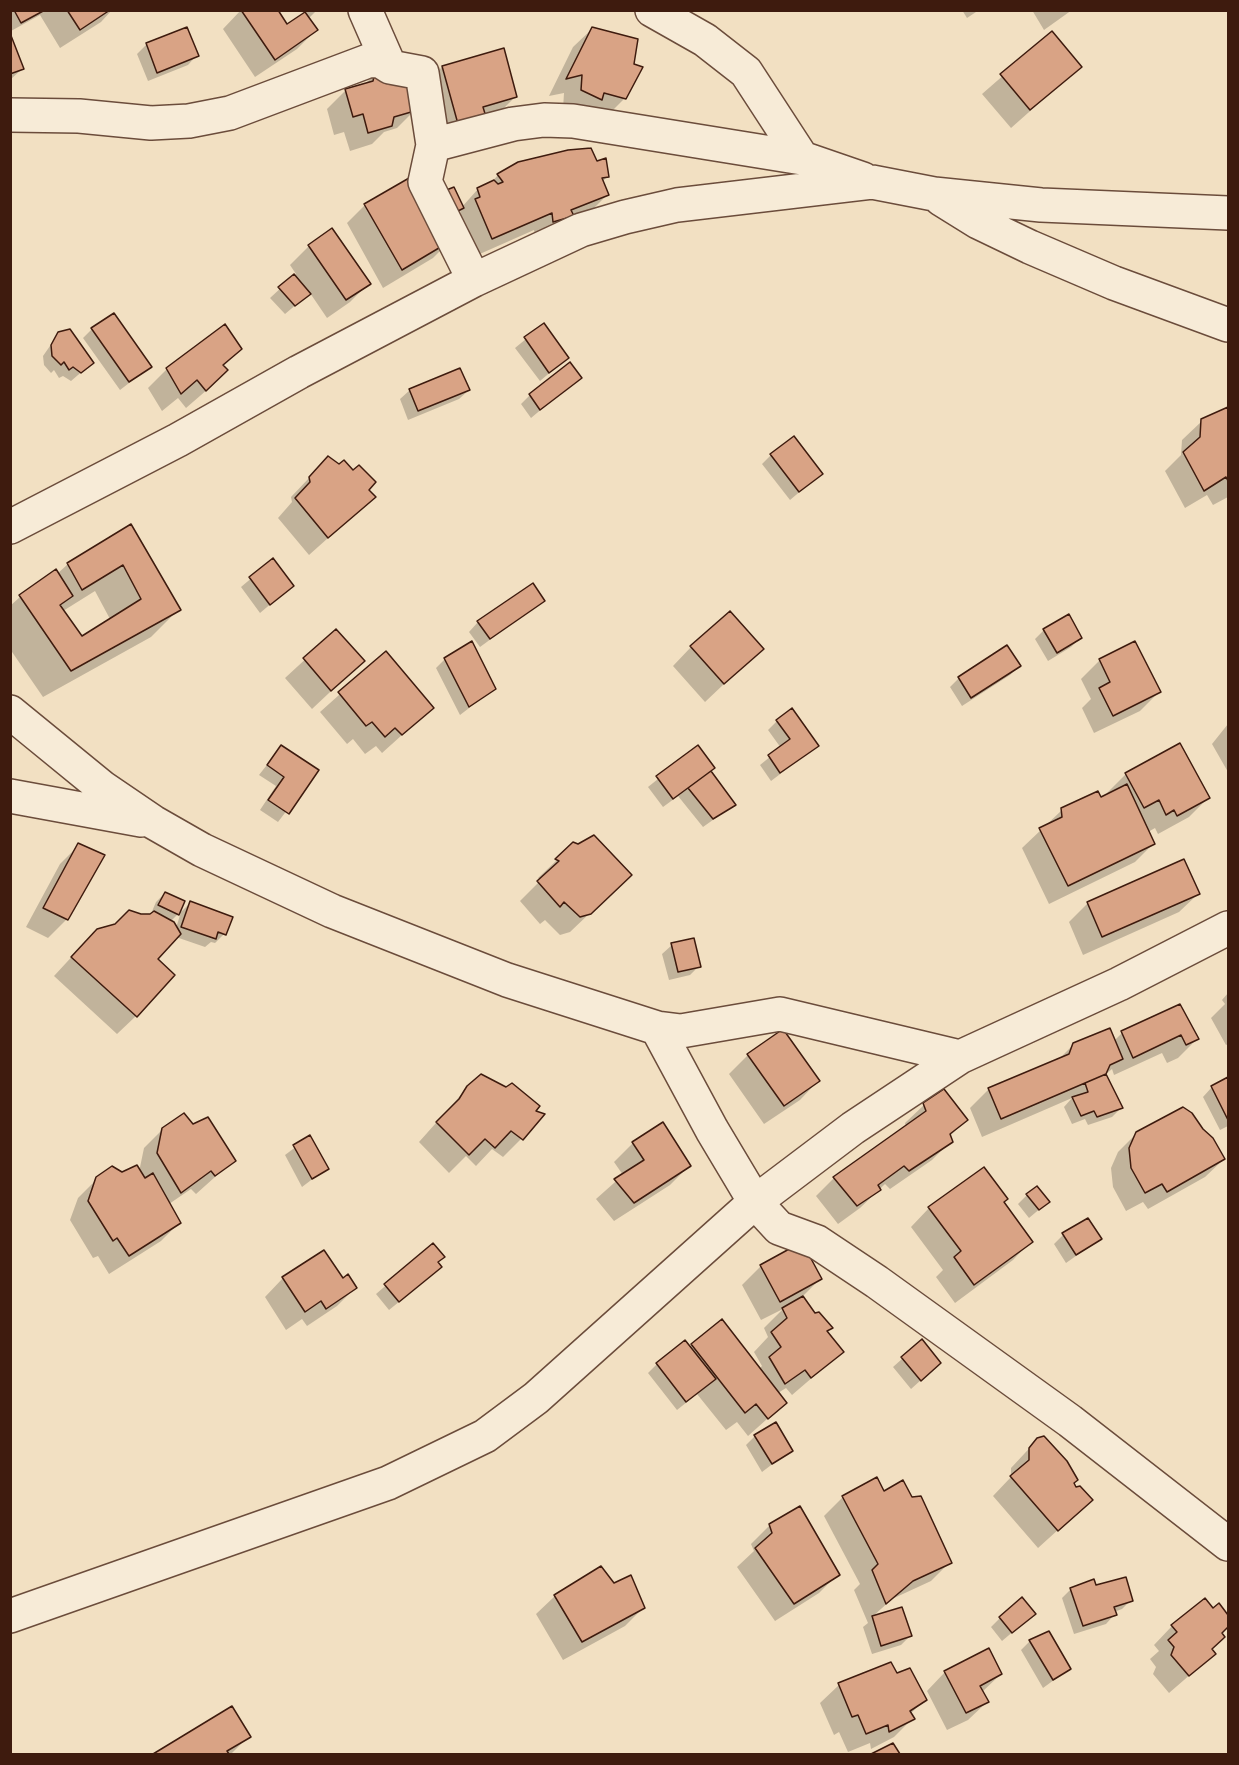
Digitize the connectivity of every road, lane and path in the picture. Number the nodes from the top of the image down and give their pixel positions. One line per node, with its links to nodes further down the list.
1 (365, 10): 3 (street)
2 (652, 10): 6 (street)
3 (390, 66): 4 (street); 5 (street)
4 (10, 115)
5 (433, 145): 6 (street); 10 (street)
6 (802, 158): 7 (street)
7 (872, 182): 8 (street); 10 (street)
8 (934, 194): 9 (street); 11 (street)
9 (1228, 213)
10 (474, 280): 12 (street)
11 (1228, 325)
12 (10, 527)
13 (10, 712): 15 (street)
14 (10, 795): 15 (street)
15 (153, 822): 17 (street)
16 (1228, 928): 18 (street)
17 (657, 1028): 18 (street); 19 (street)
18 (960, 1057): 19 (street)
19 (755, 1202): 20 (street); 21 (street)
20 (1228, 1544)
21 (10, 1616)

